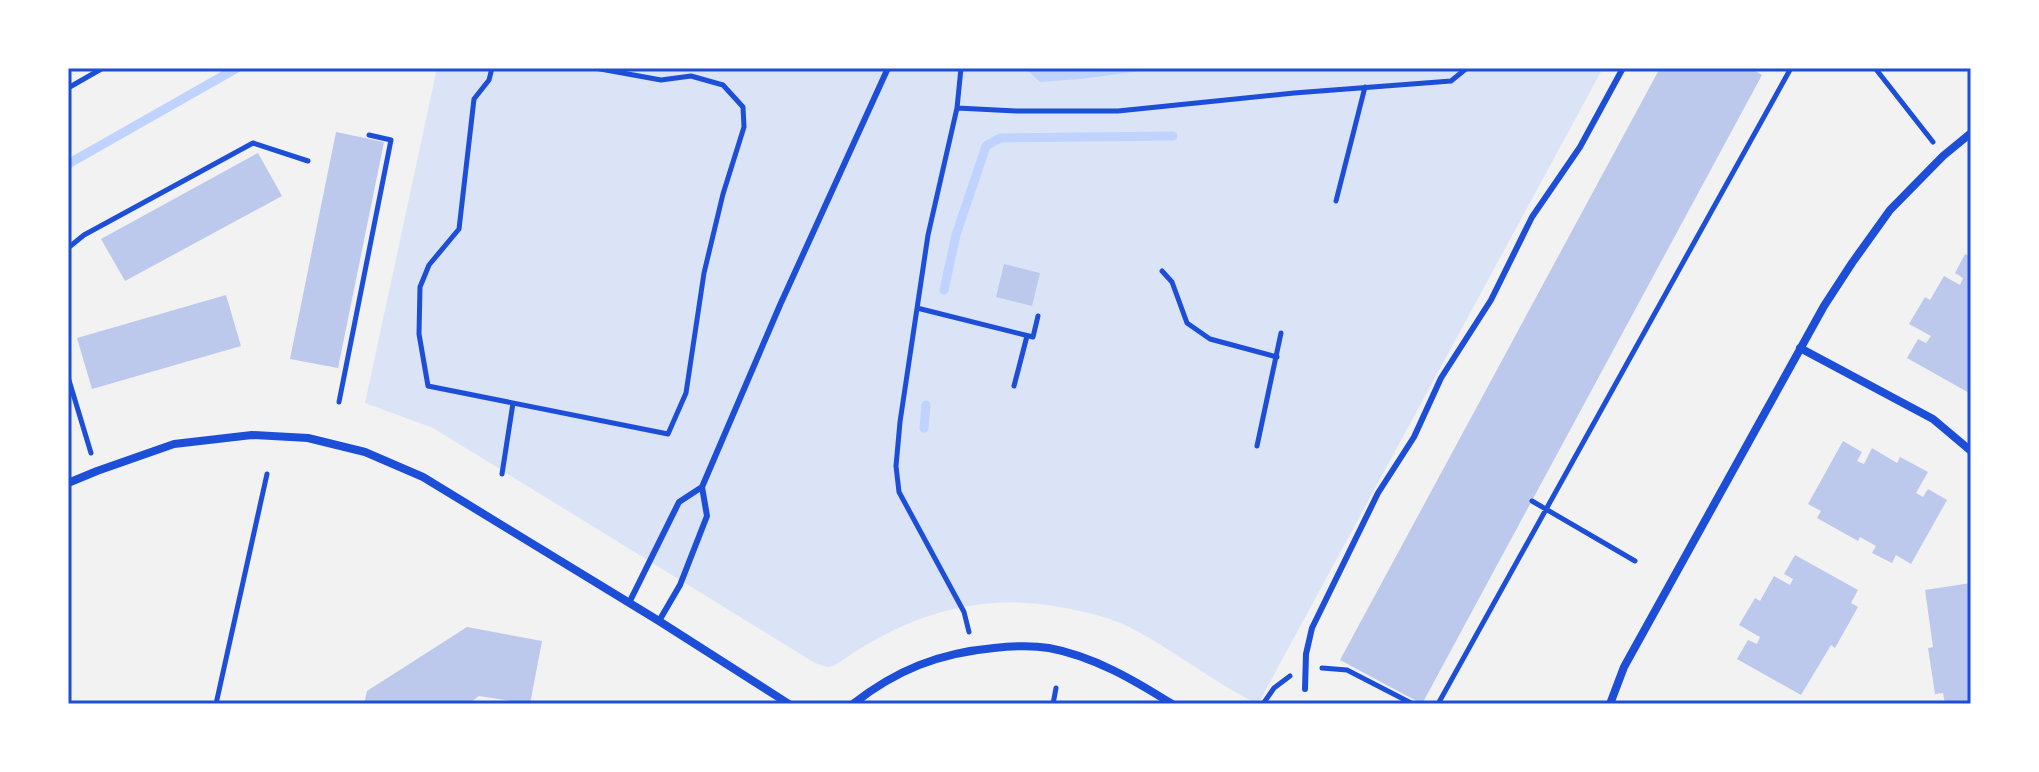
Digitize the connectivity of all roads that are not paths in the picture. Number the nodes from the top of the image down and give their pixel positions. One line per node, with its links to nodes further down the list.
1 (888, 68): 7 (lane)
2 (1623, 68): 10 (lane)
3 (1971, 133): 4 (street)
4 (1800, 348): 5 (street); 14 (street)
5 (1971, 451)
6 (68, 483): 8 (street)
7 (702, 487): 8 (lane); 9 (lane)
8 (629, 603): 9 (street)
9 (659, 621): 11 (street)
10 (1305, 689)
11 (789, 704)
12 (853, 704): 13 (street)
13 (1172, 704)
14 (1610, 704)

